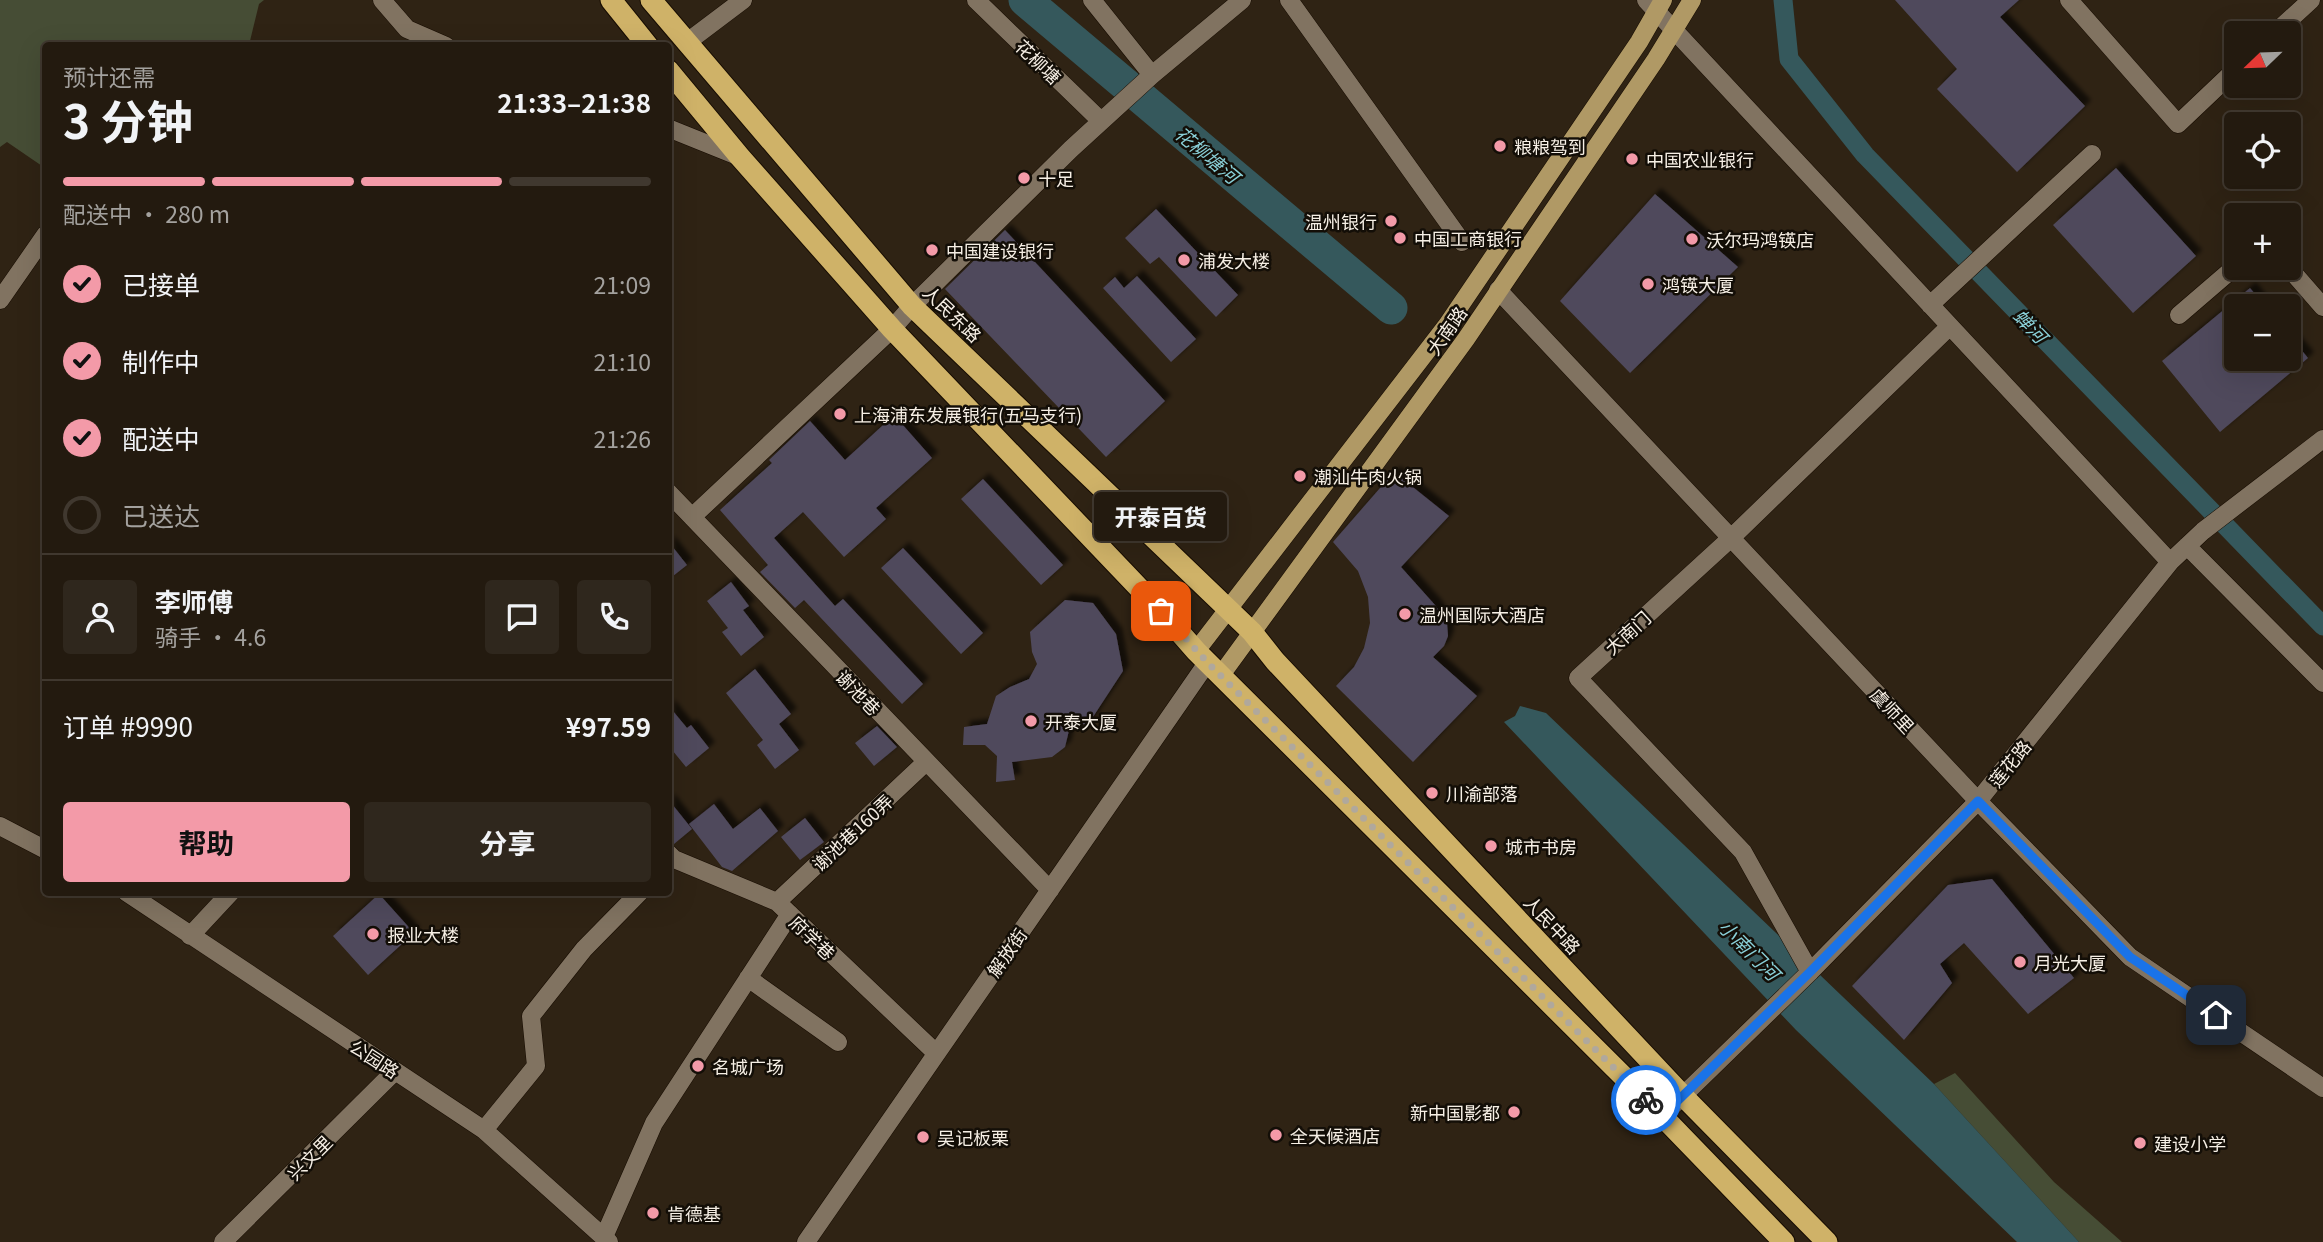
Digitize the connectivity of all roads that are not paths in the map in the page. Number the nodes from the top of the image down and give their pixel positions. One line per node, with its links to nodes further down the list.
1 (382, 0): 15 (street)
2 (611, 0): 16 (highway)
3 (651, 0): 17 (highway, 人民东路)
4 (743, 0): 17 (street)
5 (976, 0): 21 (street, 花柳塘)
6 (1092, 0): 19 (street)
7 (1242, 0): 19 (street)
8 (1289, 0): 26 (street)
9 (1692, 0): 14 (main road, 大南路)
10 (2069, 0): 20 (street)
11 (2311, 0): 13 (street)
12 (1655, 4): 14 (street); 43 (main road, 大南路)
13 (2288, 21)
14 (1673, 31): 29 (main road, 大南路); 31 (street)
15 (437, 42)
16 (645, 42)
17 (687, 43): 32 (highway, 人民东路)
18 (672, 75): 24 (highway)
19 (1152, 75): 21 (street)
20 (2224, 80)
21 (1101, 121): 32 (street)
22 (672, 130): 24 (street)
23 (2092, 154): 31 (street)
24 (740, 158): 36 (highway)
25 (42, 240): 30 (street)
26 (1462, 242)
27 (2224, 276): 34 (street)
28 (2299, 280): 33 (street)
29 (1498, 290): 40 (street, 虞师里); 44 (main road, 大南路)
30 (0, 300)
31 (1930, 305): 35 (street)
32 (912, 306): 36 (street); 43 (highway, 人民东路)
33 (2323, 307)
34 (2179, 314)
35 (1950, 326): 40 (street, 大南门); 42 (street)
36 (892, 330): 39 (street); 45 (highway)
37 (2323, 439): 41 (street, 莲花路)
38 (672, 496): 39 (street, 谢池巷)
39 (692, 517): 47 (street, 谢池巷)
40 (1731, 538): 48 (street, 虞师里); 58 (street, 大南门)
41 (2187, 546): 42 (street, 莲花路); 46 (street)
42 (2171, 562): 48 (street, 莲花路)
43 (1229, 609): 44 (highway, 人民东路); 45 (main road, 大南路)
44 (1252, 632): 45 (main road, 大南路); 64 (highway, 人民中路)
45 (1208, 663): 52 (street, 解放街); 65 (highway)
46 (2323, 683)
47 (926, 762): 52 (street, 谢池巷); 56 (street, 谢池巷160弄)
48 (1978, 801): 58 (street, 莲花路); 63 (street, 虞师里)
49 (0, 826): 50 (street)
50 (42, 848)
51 (672, 860): 56 (street, 府学巷)
52 (1050, 890): 61 (street, 解放街)
53 (132, 896): 57 (street, 公园路)
54 (227, 896): 57 (street)
55 (636, 896): 66 (street)
56 (783, 908): 59 (street, 谢池巷160弄); 61 (street, 府学巷)
57 (190, 936): 62 (street, 公园路)
58 (1810, 972): 64 (street, 莲花路)
59 (748, 978): 60 (street); 67 (street, 谢池巷160弄)
60 (838, 1042)
61 (936, 1054): 69 (street, 解放街)
62 (395, 1071): 66 (street, 公园路); 68 (street, 兴文里)
63 (2323, 1088)
64 (1683, 1096): 65 (street, 莲花路); 71 (highway, 人民中路)
65 (1662, 1116): 70 (highway)
66 (484, 1130): 67 (street, 公园路)
67 (607, 1240)
68 (223, 1242)
69 (806, 1242)
70 (1784, 1242)
71 (1827, 1242)

